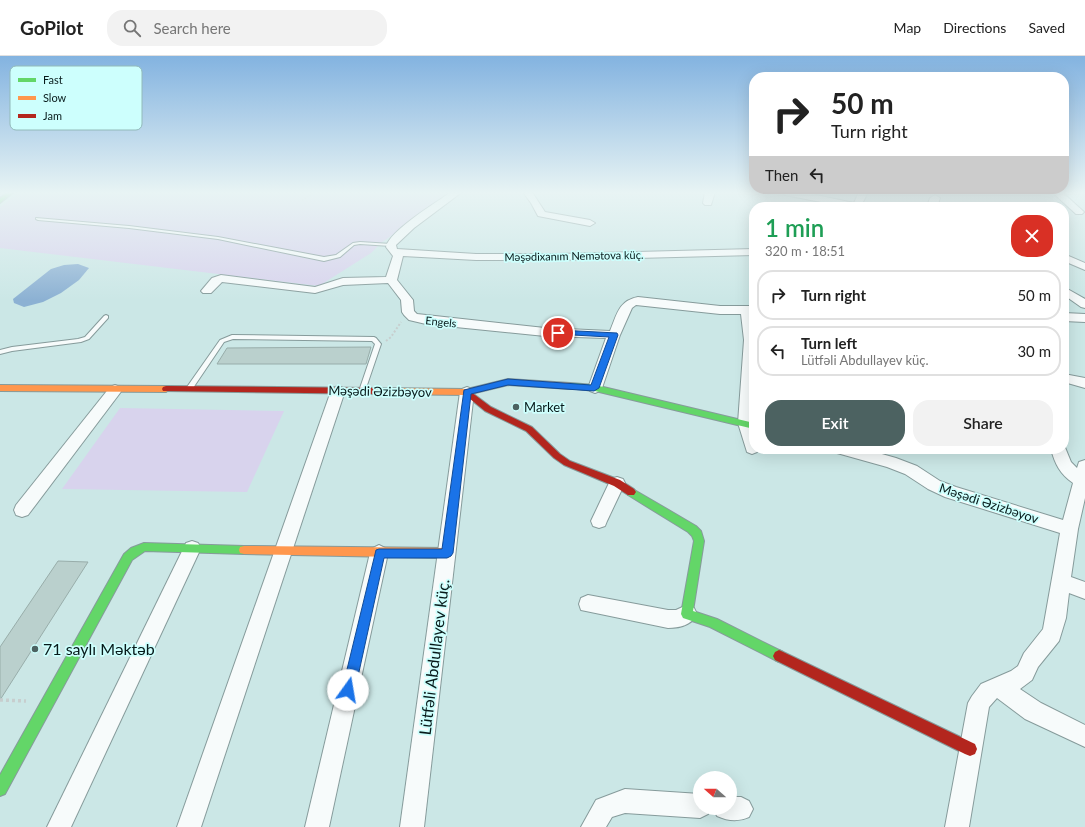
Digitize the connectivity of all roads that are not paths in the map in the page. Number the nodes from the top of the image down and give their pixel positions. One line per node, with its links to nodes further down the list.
1 (137, 228): 3 (lane)
2 (407, 228): 3 (street)
3 (393, 248): 4 (street, Məşədixanım Nemətova küç.); 7 (street)
4 (749, 252)
5 (1069, 259): 6 (street)
6 (1085, 267)
7 (391, 280): 8 (street); 15 (street, Engels)
8 (207, 291)
9 (1069, 293): 10 (street)
10 (1085, 304)
11 (749, 310): 15 (street)
12 (1069, 317): 14 (street)
13 (106, 318): 16 (lane)
14 (1085, 318)
15 (614, 335): 20 (street)
16 (0, 352)
17 (1069, 379): 18 (street)
18 (1085, 384)
19 (0, 388): 22 (street, Məşədi Əzizbəyov)
20 (594, 388): 25 (street, Məşədi Əzizbəyov); 26 (street, Məşədi Əzizbəyov)
21 (189, 389): 22 (street, Məşədi Əzizbəyov); 23 (street, Məşədi Əzizbəyov); 24 (lane)
22 (115, 390): 31 (street)
23 (338, 391): 24 (street, Məşədi Əzizbəyov); 35 (street)
24 (362, 391): 25 (street, Məşədi Əzizbəyov)
25 (467, 392): 30 (street); 37 (street, Lütfəli Abdullayev küç.)
26 (749, 424)
27 (860, 454): 33 (street, Məşədi Əzizbəyov)
28 (1060, 454): 29 (street)
29 (1083, 473): 33 (street)
30 (617, 483): 32 (street); 41 (street)
31 (22, 510)
32 (599, 521)
33 (1069, 529): 38 (street)
34 (192, 548): 35 (street); 45 (street); 47 (street)
35 (283, 550): 36 (street); 48 (street)
36 (379, 553): 37 (street); 49 (street)
37 (447, 553): 50 (street, Lütfəli Abdullayev küç.)
38 (1061, 581): 39 (street); 42 (street)
39 (1085, 591)
40 (588, 604): 41 (street)
41 (687, 614): 44 (street)
42 (1000, 687): 43 (street); 44 (street)
43 (1085, 736)
44 (970, 749): 52 (street)
45 (0, 789)
46 (693, 806): 51 (street)
47 (59, 827)
48 (189, 827)
49 (317, 827)
50 (412, 827)
51 (593, 827)
52 (957, 827)

